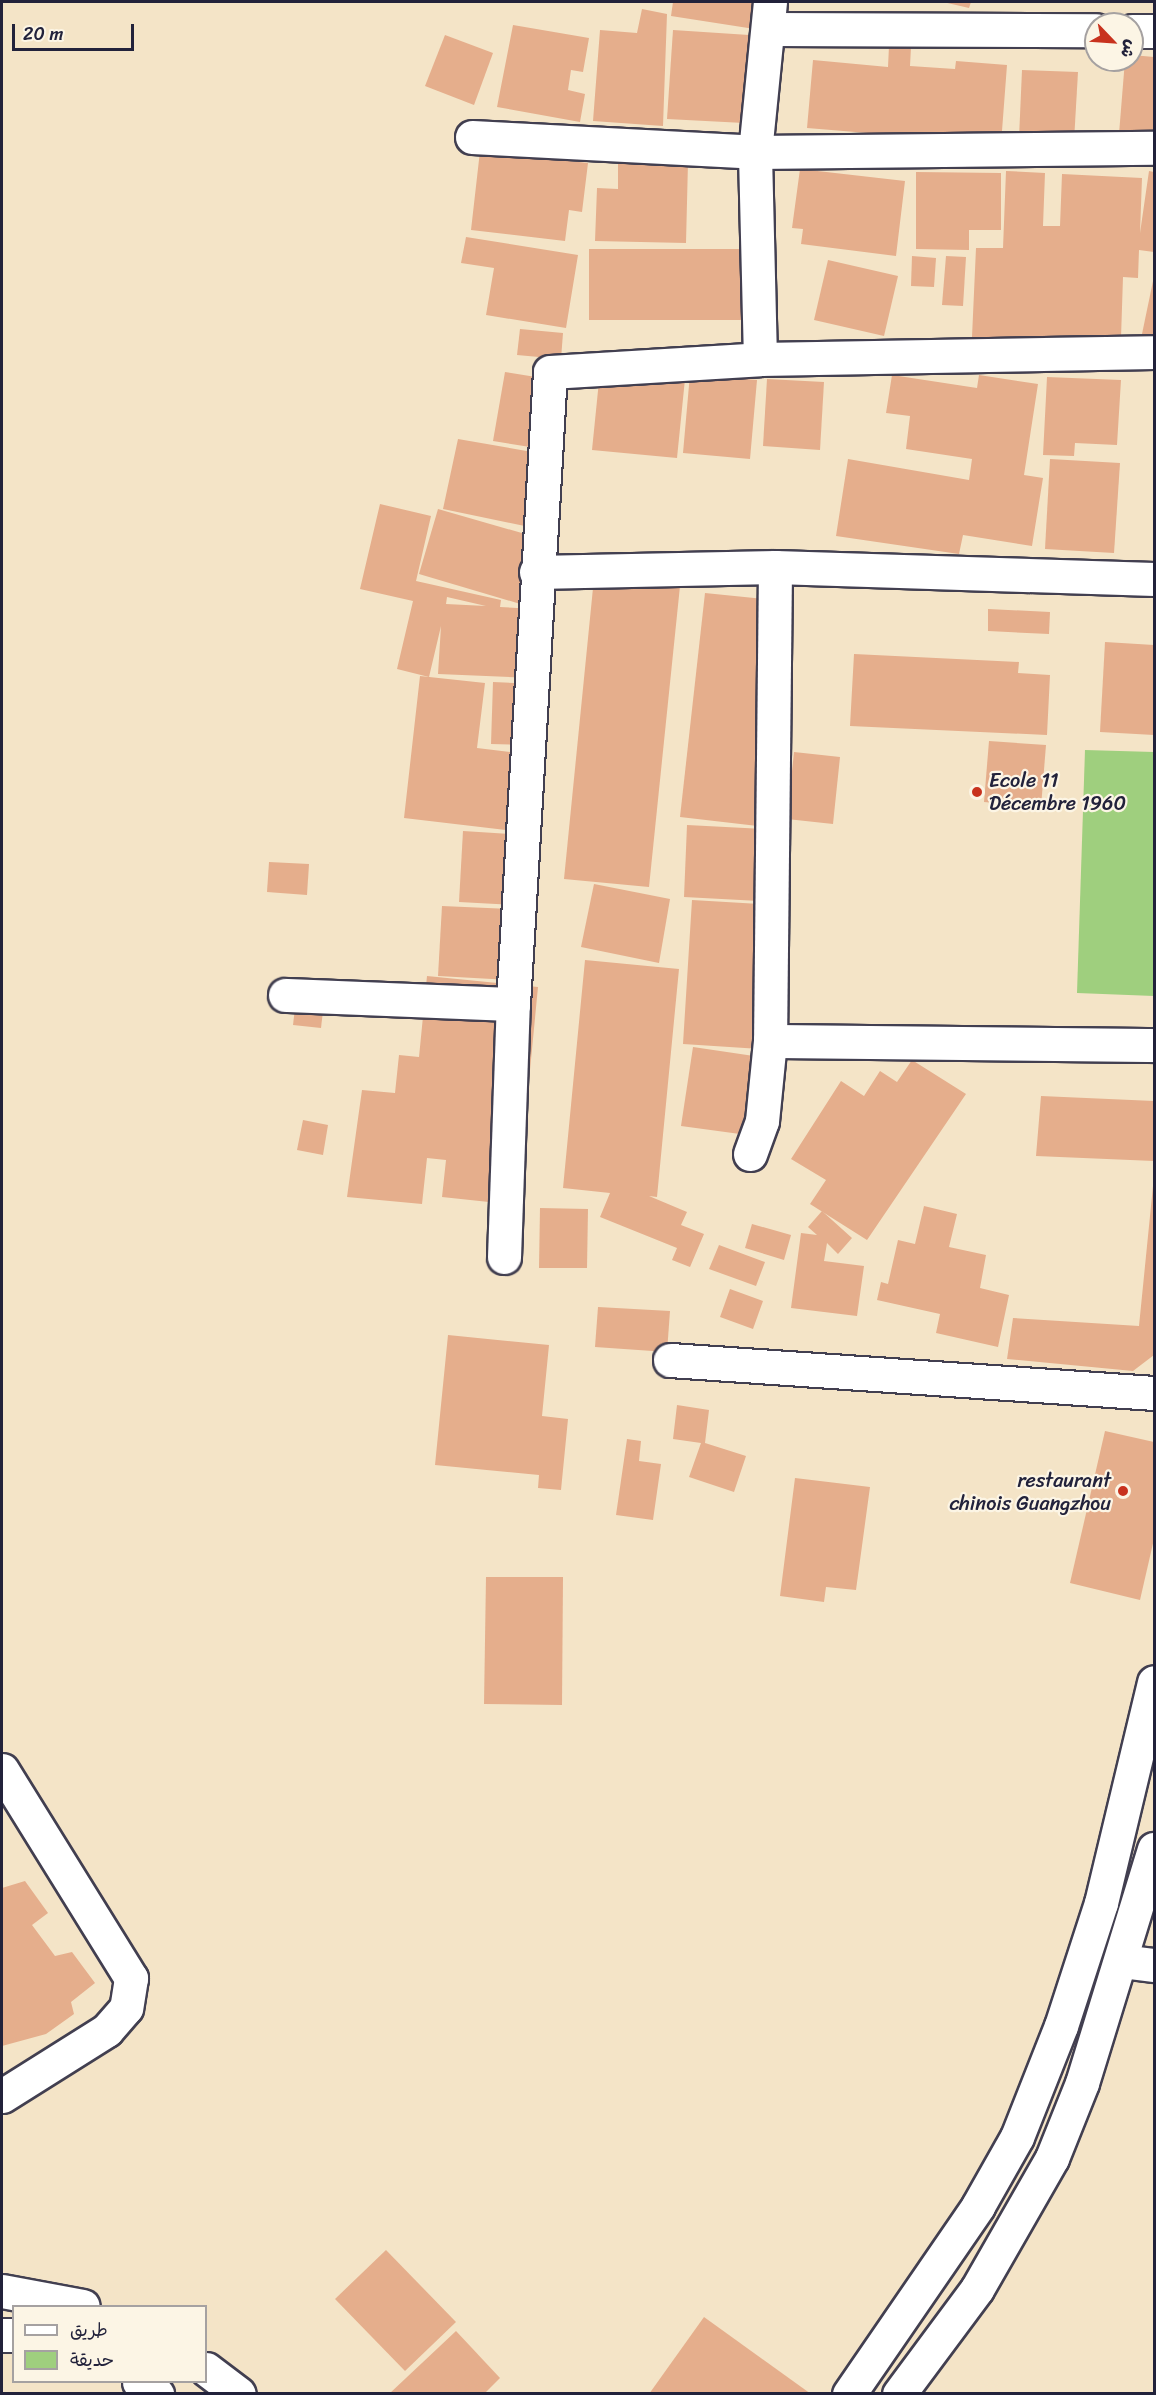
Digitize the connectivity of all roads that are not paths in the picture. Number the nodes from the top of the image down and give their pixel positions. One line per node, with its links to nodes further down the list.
1 (770, 15): 2 (street); 5 (street)
2 (1084, 29)
3 (472, 137): 5 (street)
4 (1155, 148): 5 (street)
5 (755, 152): 7 (street)
6 (1155, 352): 7 (street)
7 (760, 359): 9 (street)
8 (775, 567): 9 (street); 10 (street); 13 (street)
9 (536, 572): 12 (street)
10 (1155, 579)
11 (285, 995): 12 (street)
12 (513, 1004): 16 (street)
13 (770, 1041): 14 (street); 15 (street)
14 (1155, 1045)
15 (750, 1154)
16 (504, 1257)
17 (670, 1360): 18 (street)
18 (1155, 1393)
19 (1155, 1682): 31 (street)
20 (2, 1770): 24 (street)
21 (1155, 1849): 22 (street)
22 (1121, 1962): 23 (street); 32 (street)
23 (1155, 1965)
24 (2, 2096)
25 (2, 2291): 26 (street)
26 (73, 2305)
27 (207, 2370): 30 (street)
28 (140, 2383): 29 (street)
29 (157, 2394)
30 (238, 2394)
31 (849, 2394)
32 (899, 2394)

